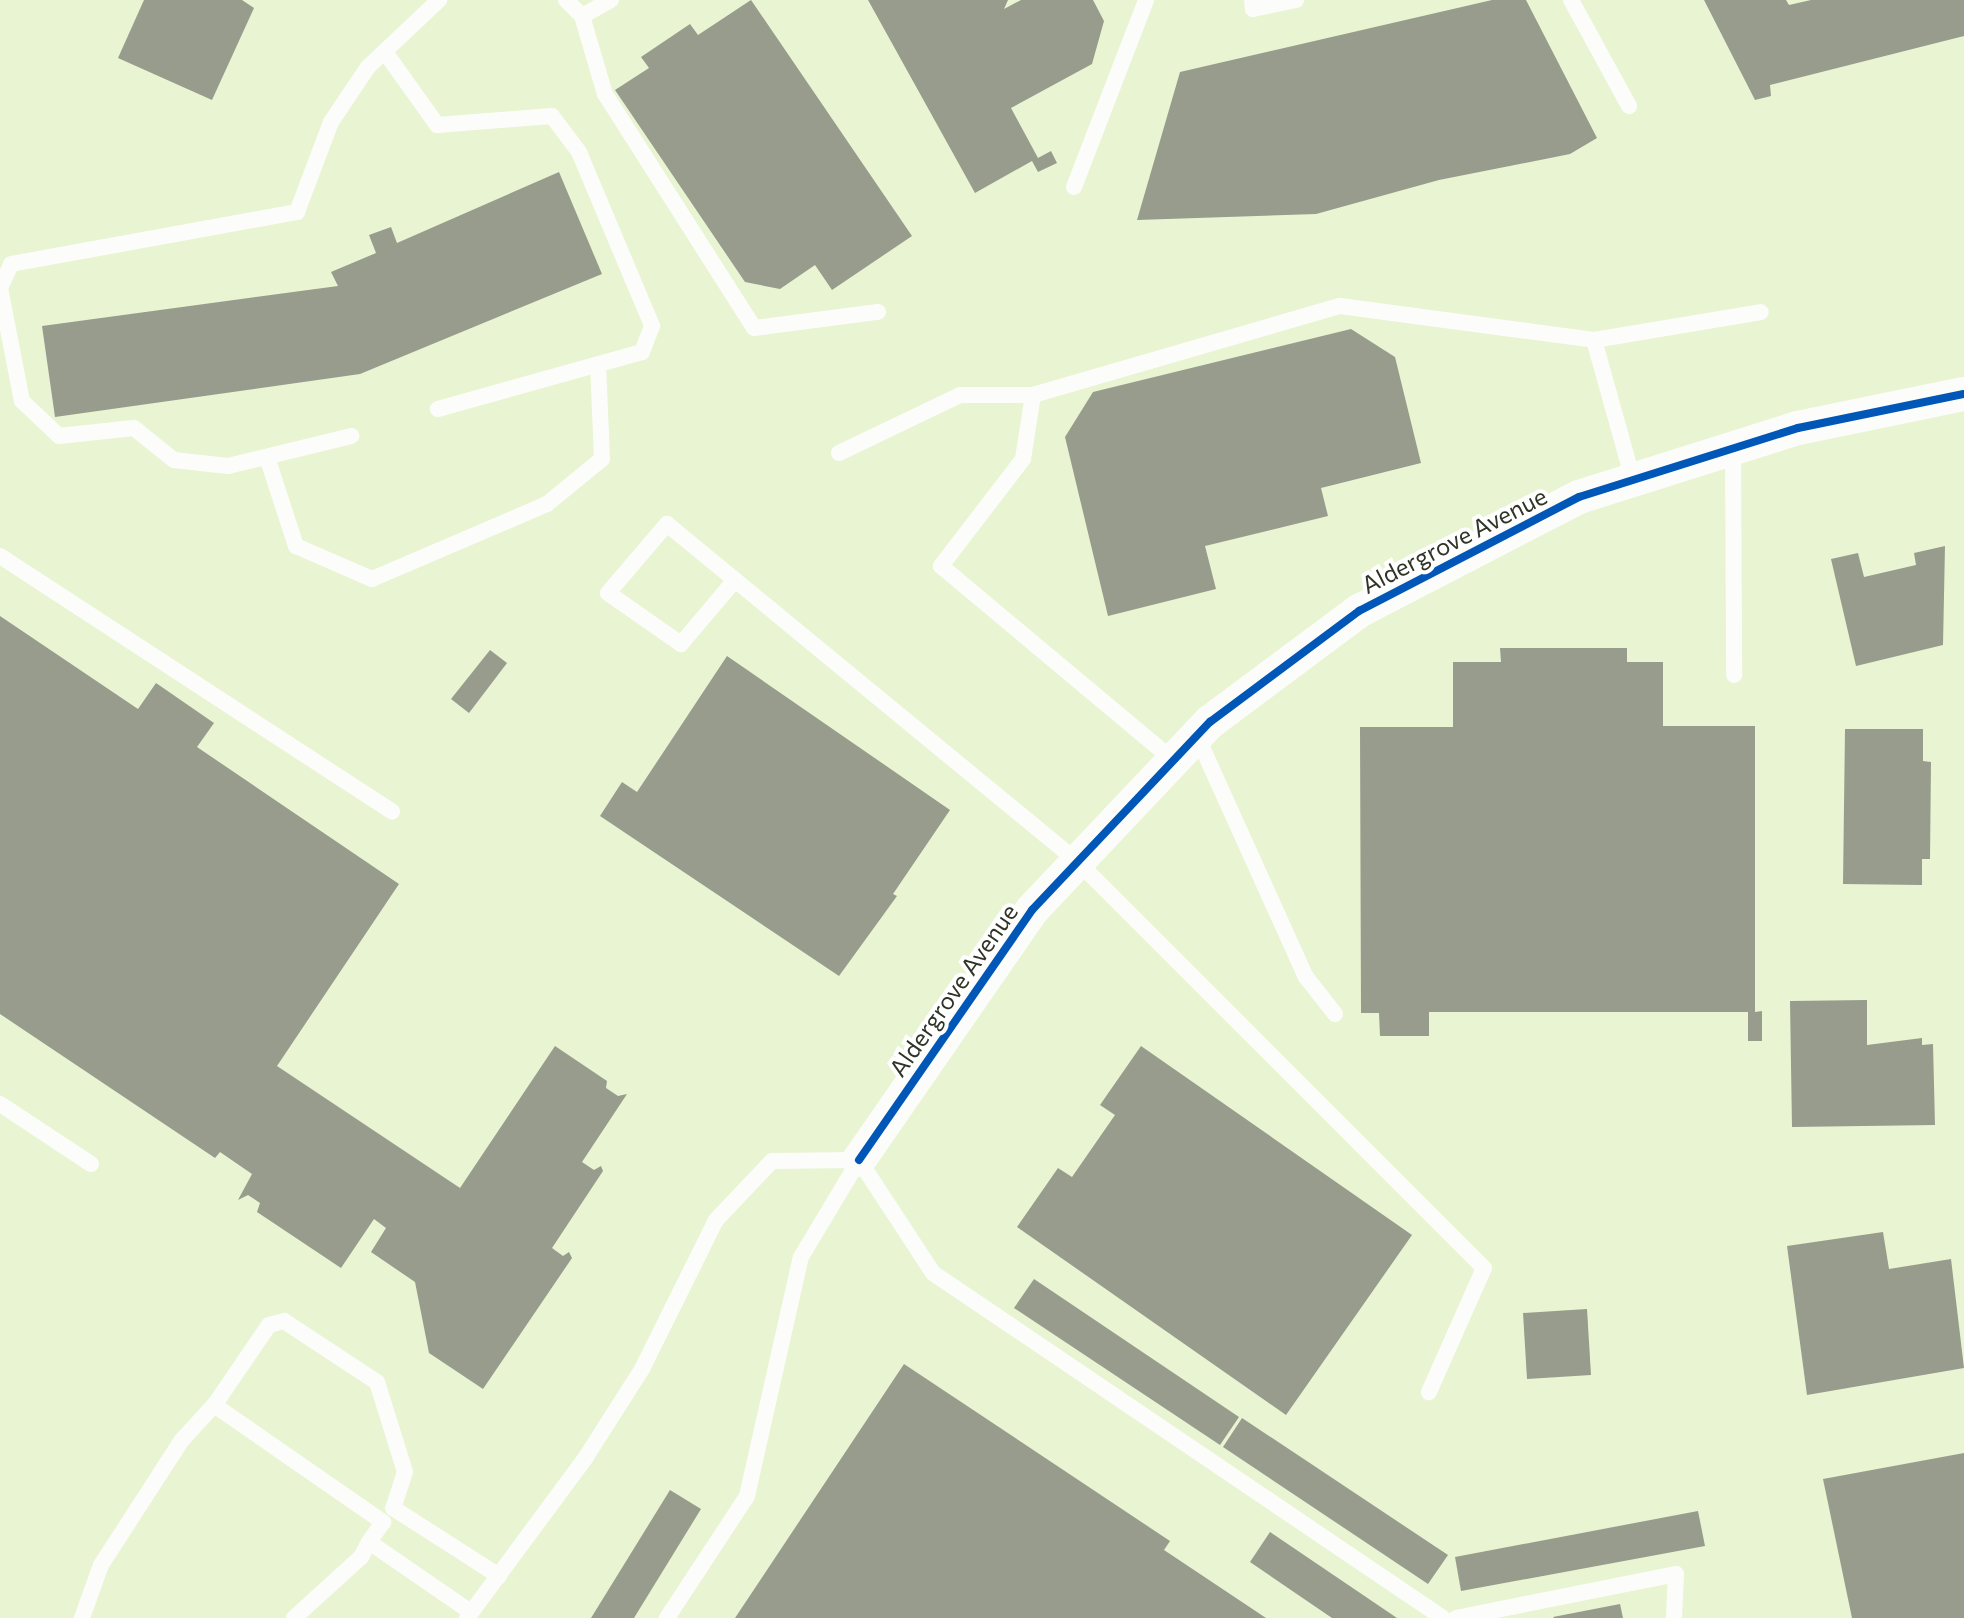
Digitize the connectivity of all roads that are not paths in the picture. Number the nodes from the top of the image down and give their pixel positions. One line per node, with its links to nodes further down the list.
1 (439, 0): 9 (lane)
2 (566, 0): 8 (lane)
3 (611, 0): 8 (lane)
4 (1146, 0): 11 (lane)
5 (1252, 0): 6 (lane)
6 (1296, 0)
7 (1571, 0): 10 (lane)
8 (582, 16): 13 (lane)
9 (385, 52): 12 (lane); 16 (lane)
10 (1629, 106)
11 (1074, 187)
12 (0, 288): 23 (lane)
13 (878, 312)
14 (1761, 312): 15 (lane)
15 (1594, 340): 18 (lane); 24 (lane)
16 (598, 364): 19 (lane); 23 (lane)
17 (1964, 394): 21 (street, Aldergrove Avenue)
18 (1033, 395): 22 (lane); 29 (lane)
19 (438, 409)
20 (351, 436): 23 (lane)
21 (1733, 449): 24 (street, Aldergrove Avenue); 27 (lane)
22 (839, 453)
23 (267, 457)
24 (1633, 480): 28 (street, Aldergrove Avenue)
25 (0, 556): 30 (lane)
26 (735, 580): 26 (lane); 31 (lane)
27 (1734, 675)
28 (1197, 736): 29 (street, Aldergrove Avenue); 32 (lane)
29 (1174, 761): 31 (street, Aldergrove Avenue)
30 (392, 812)
31 (1078, 862): 34 (street, Aldergrove Avenue); 36 (lane)
32 (1335, 1014)
33 (0, 1104): 35 (lane)
34 (859, 1160): 40 (lane); 44 (lane); 45 (lane)
35 (91, 1164)
36 (1429, 1392)
37 (213, 1407): 38 (lane); 38 (lane); 42 (lane)
38 (388, 1515): 39 (lane); 40 (lane)
39 (369, 1542): 41 (lane); 43 (lane)
40 (499, 1576): 41 (lane)
41 (469, 1615)
42 (82, 1618)
43 (294, 1618)
44 (667, 1618)
45 (1443, 1618)
46 (1456, 1618): 47 (lane)
47 (1674, 1618)

